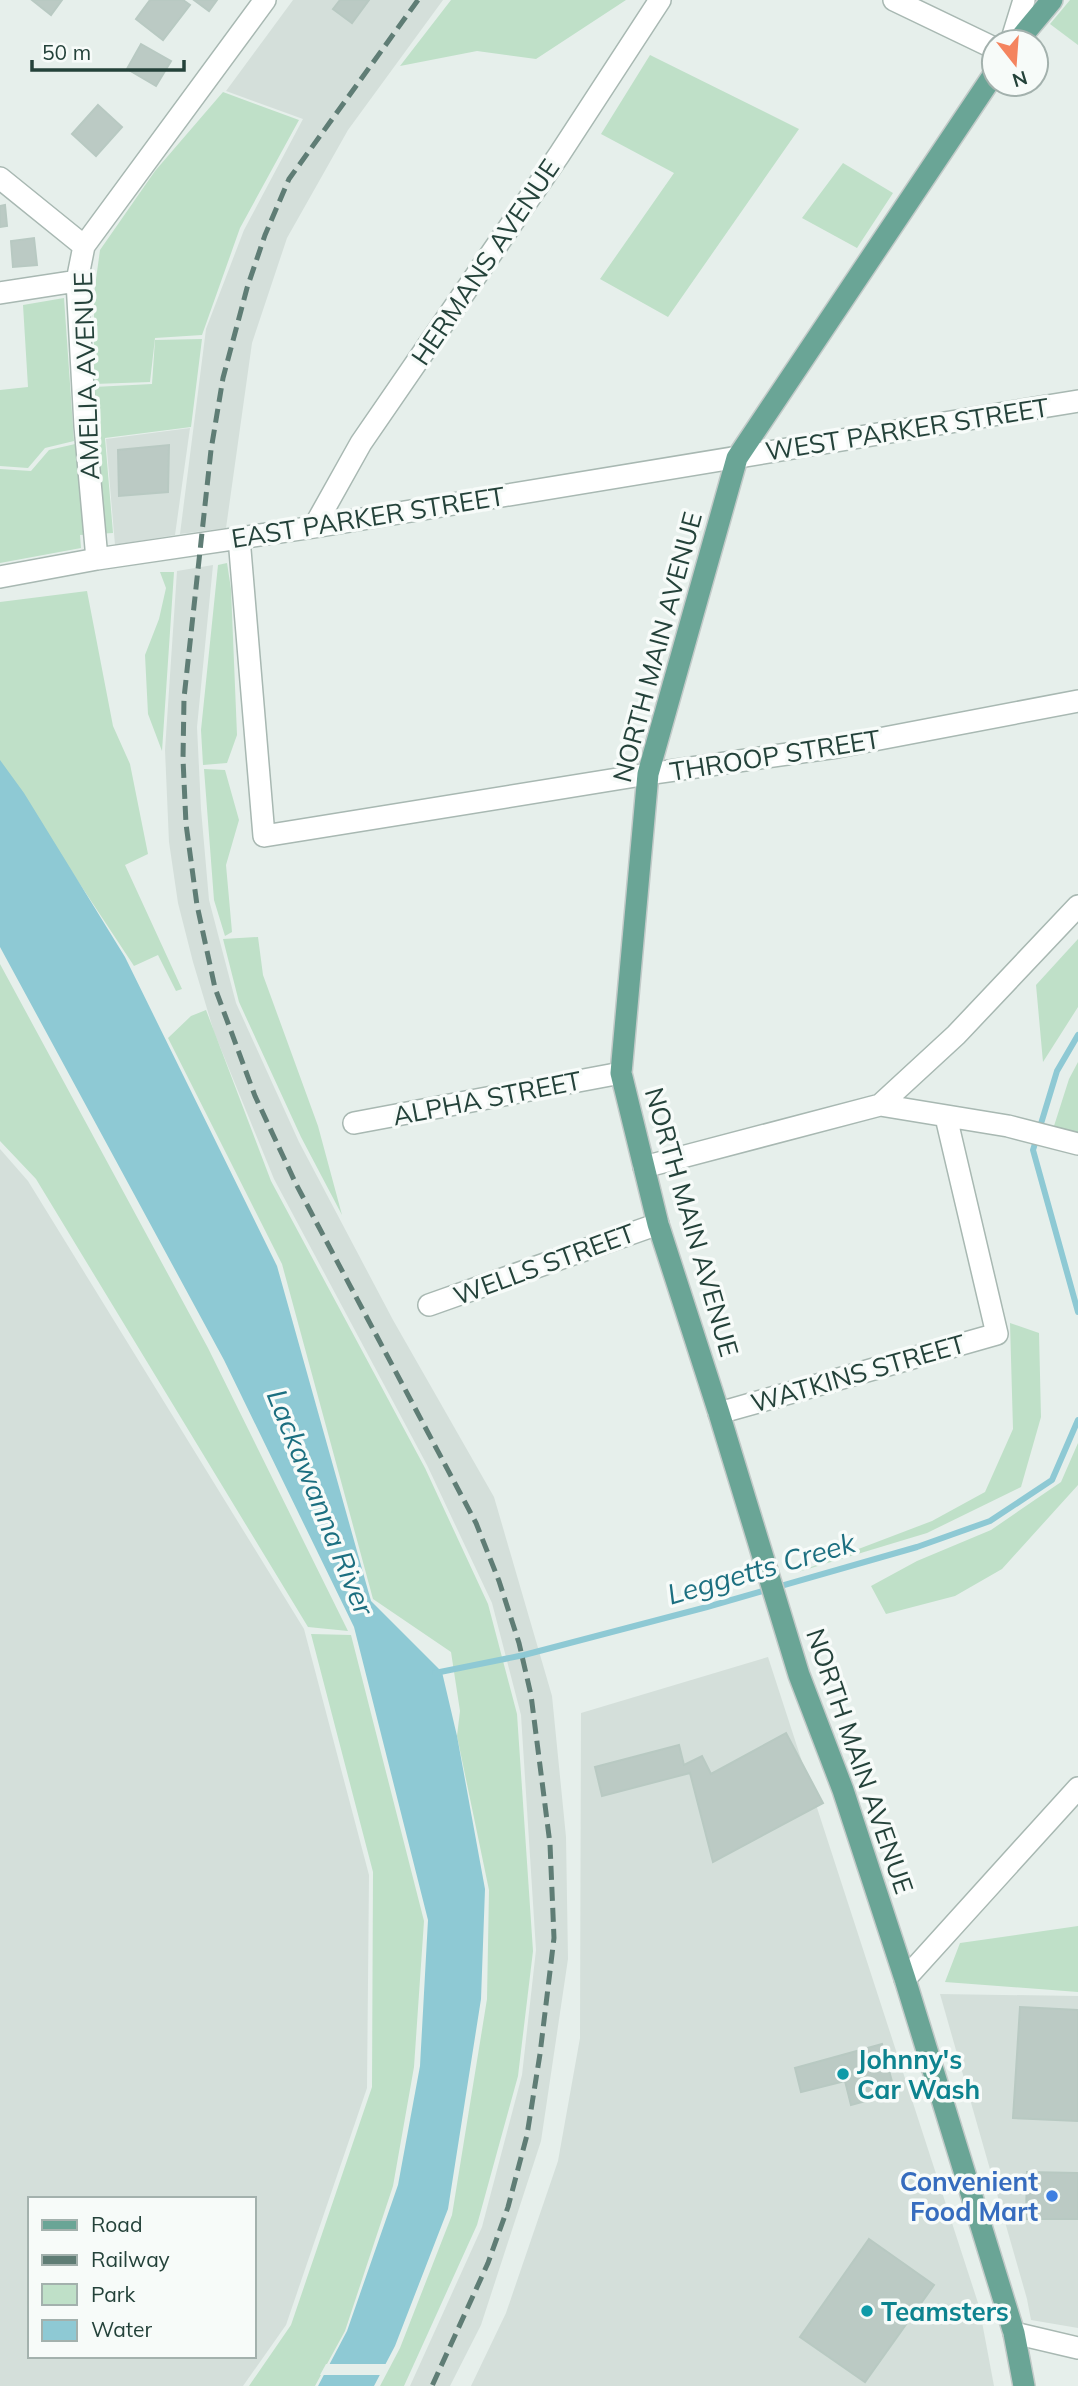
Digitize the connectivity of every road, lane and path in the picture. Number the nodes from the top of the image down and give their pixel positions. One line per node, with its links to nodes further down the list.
1 (265, 0): 11 (street, AMELIA AVENUE)
2 (660, 0): 16 (street, HERMANS AVENUE)
3 (894, 0): 8 (street)
4 (1024, 0): 6 (street)
5 (1052, 0): 7 (main road)
6 (1015, 28)
7 (1029, 28)
8 (980, 41)
9 (980, 95): 15 (main road, NORTH MAIN AVENUE)
10 (0, 178): 11 (street)
11 (84, 246): 12 (street, AMELIA AVENUE)
12 (77, 281): 13 (street); 18 (street, AMELIA AVENUE)
13 (0, 293)
14 (1078, 401): 15 (street, WEST PARKER STREET)
15 (737, 458): 16 (street, EAST PARKER STREET); 21 (main road, NORTH MAIN AVENUE)
16 (314, 527): 17 (street, EAST PARKER STREET)
17 (239, 538): 18 (street, EAST PARKER STREET); 21 (street, THROOP STREET)
18 (97, 559): 19 (street, EAST PARKER STREET)
19 (0, 577)
20 (1078, 701): 21 (street, THROOP STREET)
21 (648, 774): 23 (main road, NORTH MAIN AVENUE)
22 (1078, 906): 24 (street)
23 (621, 1073): 26 (street, ALPHA STREET); 28 (main road, NORTH MAIN AVENUE)
24 (880, 1105): 25 (street); 28 (street)
25 (946, 1117): 27 (street); 31 (street, WATKINS STREET)
26 (354, 1123)
27 (1072, 1142)
28 (644, 1167): 29 (main road, NORTH MAIN AVENUE)
29 (659, 1224): 30 (street, WELLS STREET); 31 (main road, NORTH MAIN AVENUE)
30 (429, 1305)
31 (719, 1413): 33 (main road, NORTH MAIN AVENUE)
32 (1078, 1788): 33 (street)
33 (905, 1979): 34 (main road, NORTH MAIN AVENUE)
34 (1014, 2333): 35 (street); 36 (main road, NORTH MAIN AVENUE)
35 (1078, 2348)
36 (1024, 2386)

